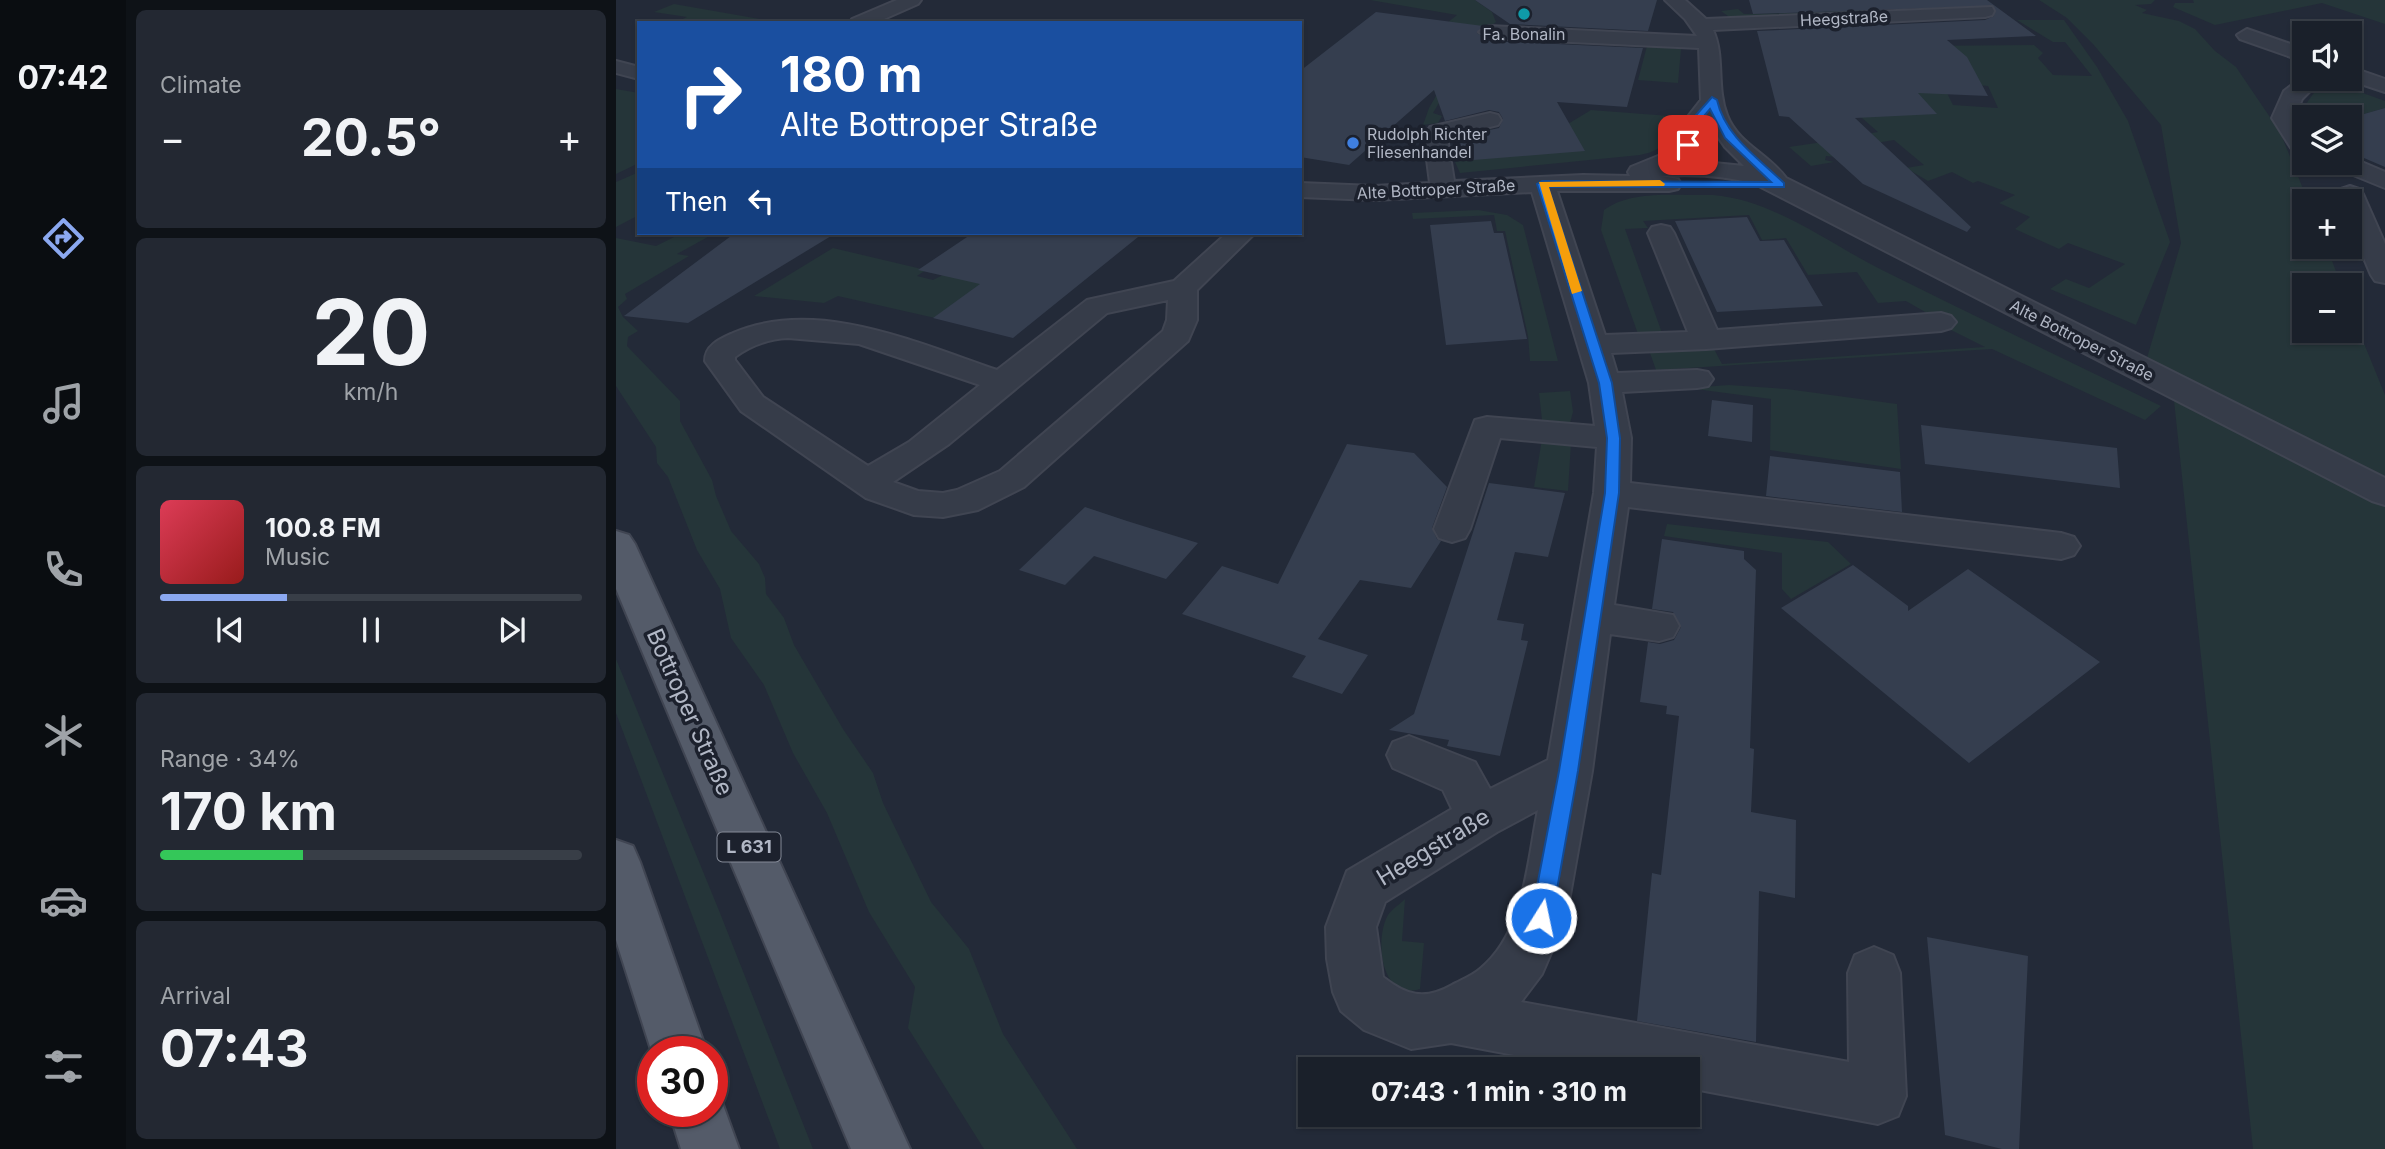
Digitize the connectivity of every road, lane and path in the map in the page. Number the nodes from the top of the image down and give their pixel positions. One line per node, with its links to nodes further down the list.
1 (912, 0): 4 (street)
2 (1674, 0): 6 (street)
3 (1984, 11): 6 (street, Heegstraße)
4 (864, 21)
5 (1489, 32): 6 (street, Heegstraße)
6 (1706, 34): 12 (street)
7 (2247, 36): 8 (street)
8 (2292, 52)
9 (2362, 77): 10 (street)
10 (2385, 86)
11 (2297, 91): 14 (street)
12 (1712, 100): 16 (street); 19 (street)
13 (1490, 120): 20 (street)
14 (2292, 132)
15 (2362, 171): 17 (street)
16 (1640, 172): 18 (street); 19 (street, Alte Bottroper Straße)
17 (2385, 181)
18 (1563, 183): 19 (street, Alte Bottroper Straße); 20 (street, Alte Bottroper Straße); 29 (street, Heegstraße)
19 (1781, 185): 35 (street, Alte Bottroper Straße)
20 (1443, 189): 21 (street, Alte Bottroper Straße)
21 (1302, 190)
22 (2362, 222): 25 (street)
23 (1661, 233): 28 (street)
24 (1240, 235): 26 (street)
25 (2385, 275)
26 (1183, 288): 31 (street); 33 (street)
27 (1941, 322): 28 (street)
28 (1706, 340): 29 (street)
29 (1599, 364): 30 (street); 32 (street, Heegstraße)
30 (1697, 379)
31 (1003, 382): 33 (street); 33 (street)
32 (1614, 438): 34 (street, Heegstraße); 36 (street)
33 (866, 481)
34 (1612, 493): 38 (street); 39 (street, Heegstraße)
35 (2385, 493)
36 (1452, 529)
37 (616, 544): 50 (main road, Bottroper Straße / L 631)
38 (2060, 546)
39 (1592, 617): 40 (street); 42 (street, Heegstraße)
40 (1659, 626)
41 (1409, 755): 43 (street)
42 (1569, 771): 43 (street, Heegstraße); 46 (street, Heegstraße)
43 (1480, 817): 46 (street, Heegstraße)
44 (616, 862): 47 (main road)
45 (1874, 972): 46 (street)
46 (1451, 1016)
47 (674, 1036)
48 (703, 1127): 49 (main road)
49 (710, 1149)
50 (881, 1149)

